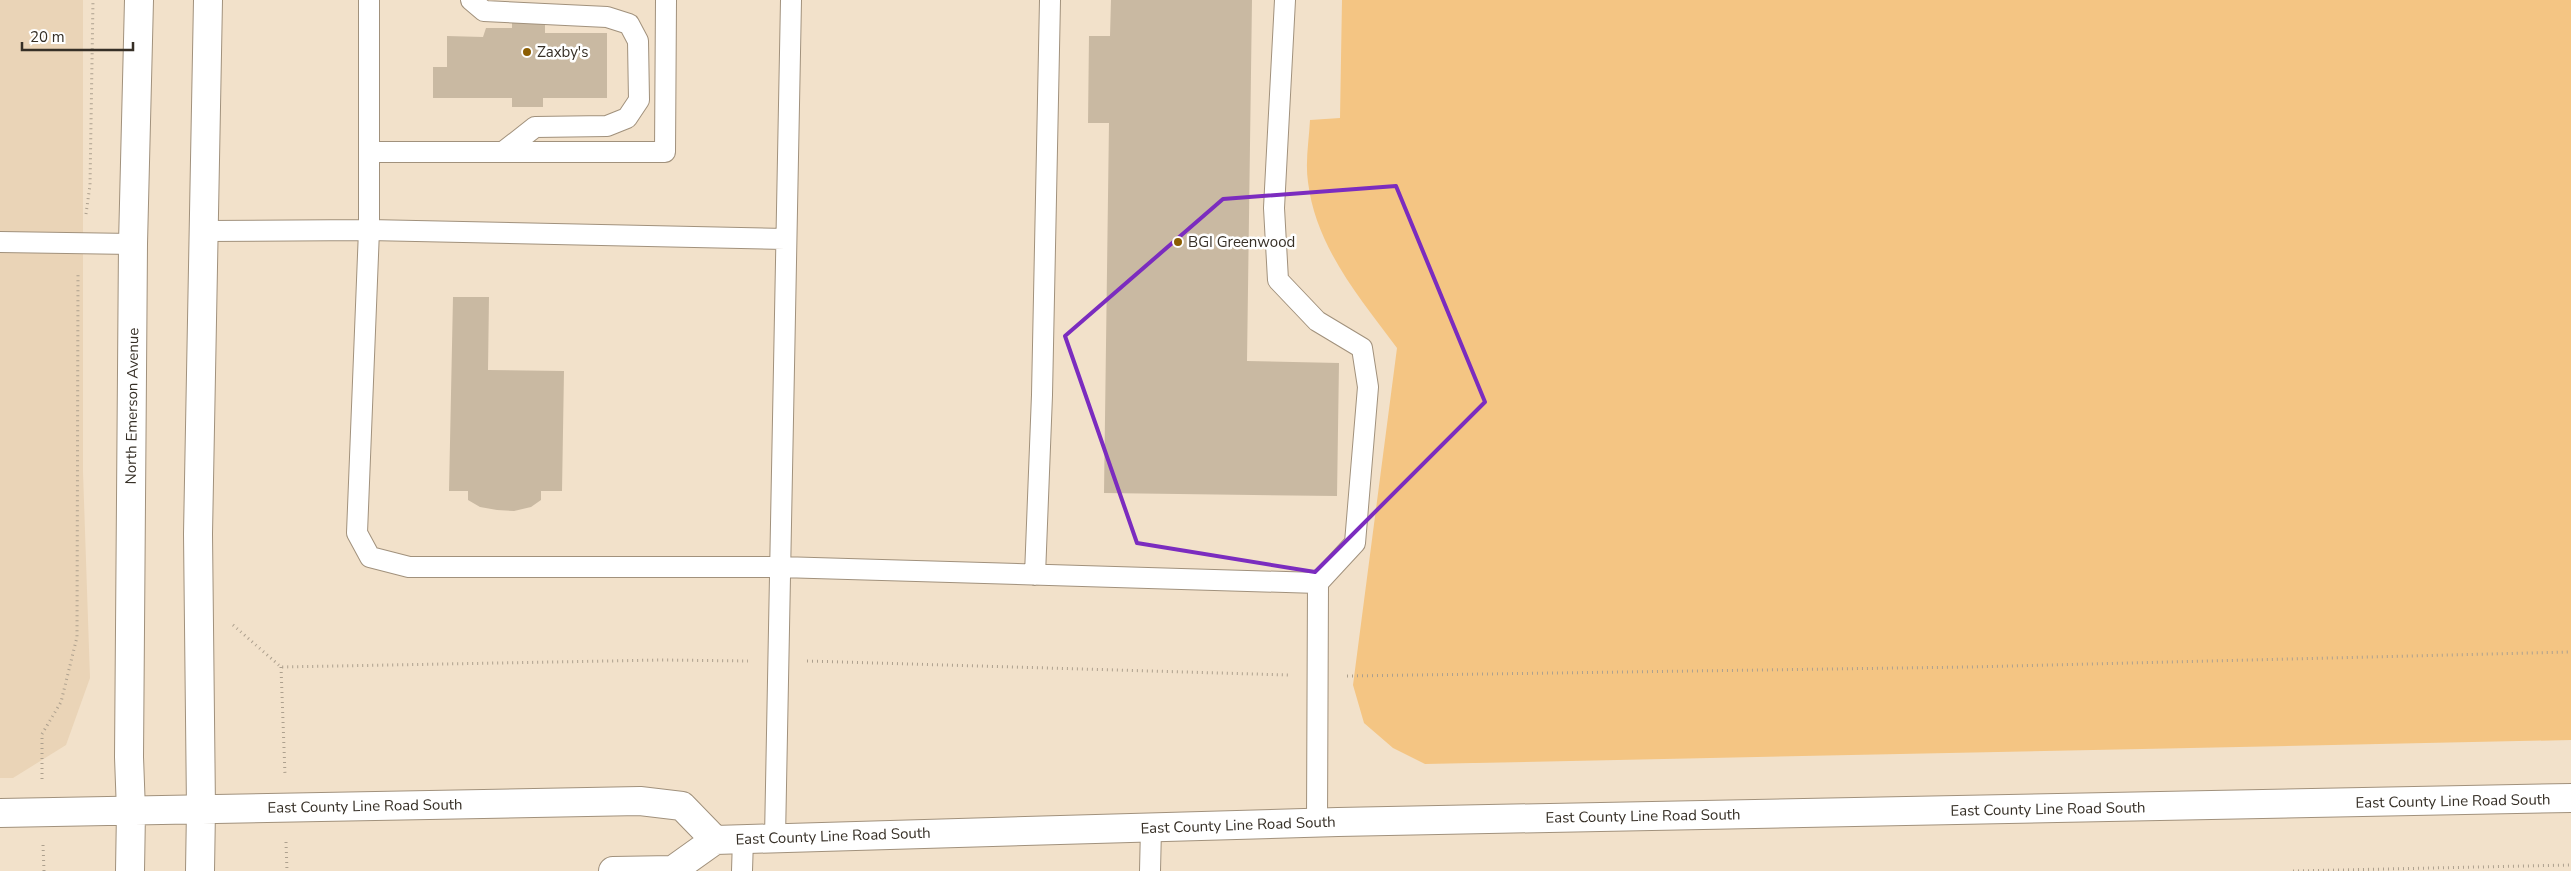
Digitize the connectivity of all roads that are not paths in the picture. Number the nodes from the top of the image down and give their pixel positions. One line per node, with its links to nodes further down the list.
1 (139, 0): 15 (main road, North Emerson Avenue)
2 (208, 0): 12 (main road)
3 (369, 0): 9 (lane)
4 (471, 0): 10 (lane)
5 (666, 0): 10 (lane)
6 (792, 0): 13 (lane)
7 (1050, 0): 17 (lane)
8 (1285, 0): 18 (lane)
9 (369, 152): 10 (lane); 11 (lane)
10 (502, 152)
11 (369, 230): 12 (lane); 13 (lane); 16 (lane)
12 (204, 231): 20 (main road)
13 (785, 239): 16 (lane)
14 (0, 242): 15 (lane)
15 (133, 244): 21 (main road, North Emerson Avenue)
16 (780, 567): 17 (lane); 25 (lane)
17 (1036, 575): 18 (lane)
18 (1318, 583): 23 (lane)
19 (2571, 798): 23 (main road, East County Line Road South)
20 (201, 808): 21 (main road, East County Line Road South); 27 (main road, East County Line Road South); 29 (main road)
21 (131, 811): 22 (main road, East County Line Road South); 28 (main road, North Emerson Avenue)
22 (0, 813)
23 (1318, 823): 24 (main road, East County Line Road South)
24 (1151, 828): 25 (main road, East County Line Road South); 32 (lane)
25 (775, 838): 26 (main road, East County Line Road South)
26 (743, 839): 27 (main road, East County Line Road South); 31 (lane)
27 (715, 840): 30 (main road, East County Line Road South)
28 (130, 871)
29 (200, 871)
30 (613, 871)
31 (742, 871)
32 (1150, 871)

